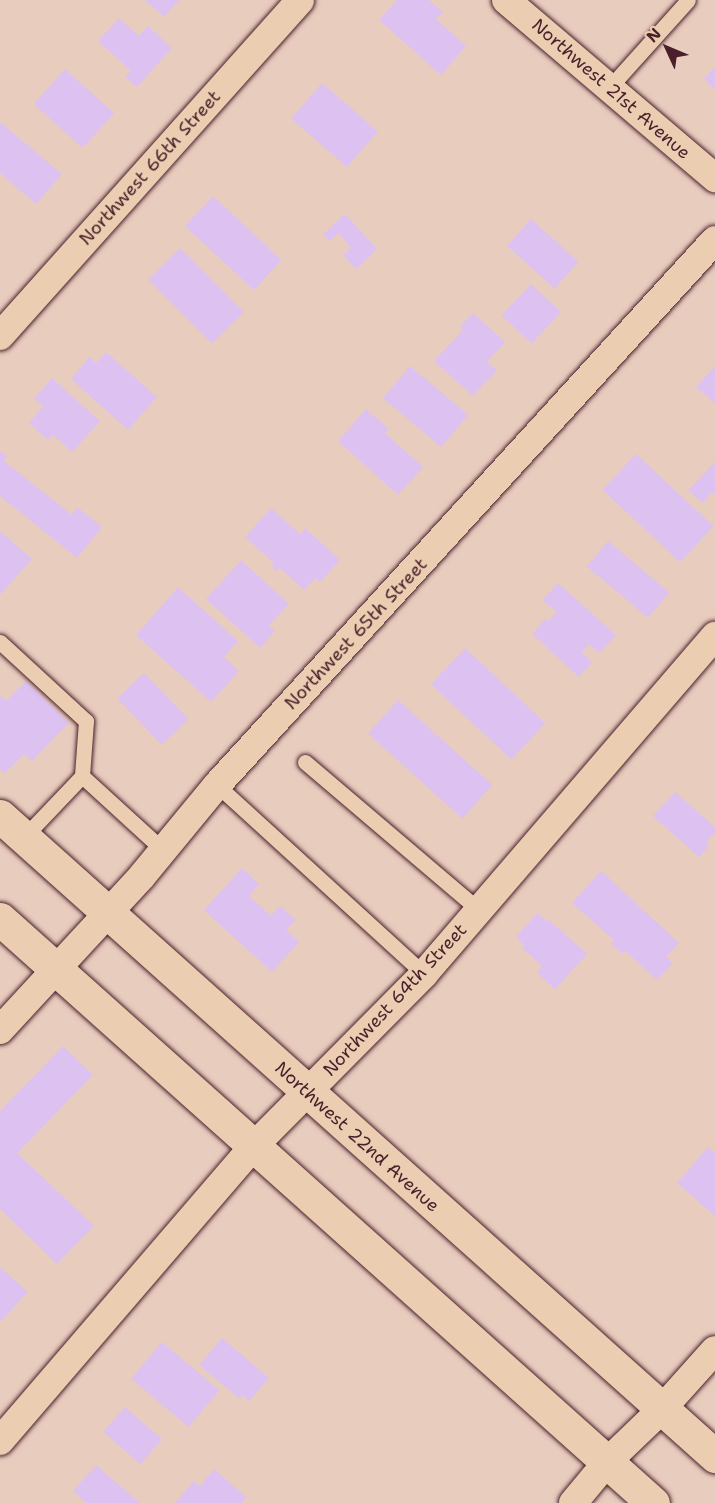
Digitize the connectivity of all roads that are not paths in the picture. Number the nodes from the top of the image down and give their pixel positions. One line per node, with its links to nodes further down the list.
1 (300, 0): 7 (street, Northwest 66th Street)
2 (506, 0): 4 (street, Northwest 21st Avenue)
3 (688, 0): 4 (lane)
4 (609, 88): 5 (street, Northwest 21st Avenue)
5 (715, 178)
6 (715, 240): 12 (street, Northwest 65th Street)
7 (0, 336)
8 (715, 636): 15 (street, Northwest 64th Street)
9 (0, 642): 11 (lane)
10 (305, 762): 15 (lane)
11 (82, 776): 13 (lane); 14 (lane)
12 (217, 784): 14 (street, Northwest 65th Street); 19 (lane)
13 (12, 826): 16 (main road, Northwest 22nd Avenue)
14 (164, 851): 16 (street, Northwest 65th Street)
15 (479, 910): 19 (street, Northwest 64th Street)
16 (109, 914): 18 (street, Northwest 65th Street); 21 (main road, Northwest 22nd Avenue)
17 (0, 919): 18 (main road)
18 (55, 969): 20 (street, Northwest 65th Street); 22 (main road)
19 (424, 974): 21 (street, Northwest 64th Street)
20 (0, 1030)
21 (308, 1093): 22 (street, Northwest 64th Street); 24 (main road, Northwest 22nd Avenue)
22 (253, 1147): 25 (street, Northwest 64th Street); 27 (main road)
23 (715, 1350): 24 (street)
24 (662, 1409): 26 (main road, Northwest 22nd Avenue); 27 (street)
25 (0, 1441)
26 (715, 1456)
27 (607, 1461): 28 (street); 29 (main road)
28 (573, 1503)
29 (653, 1503)

